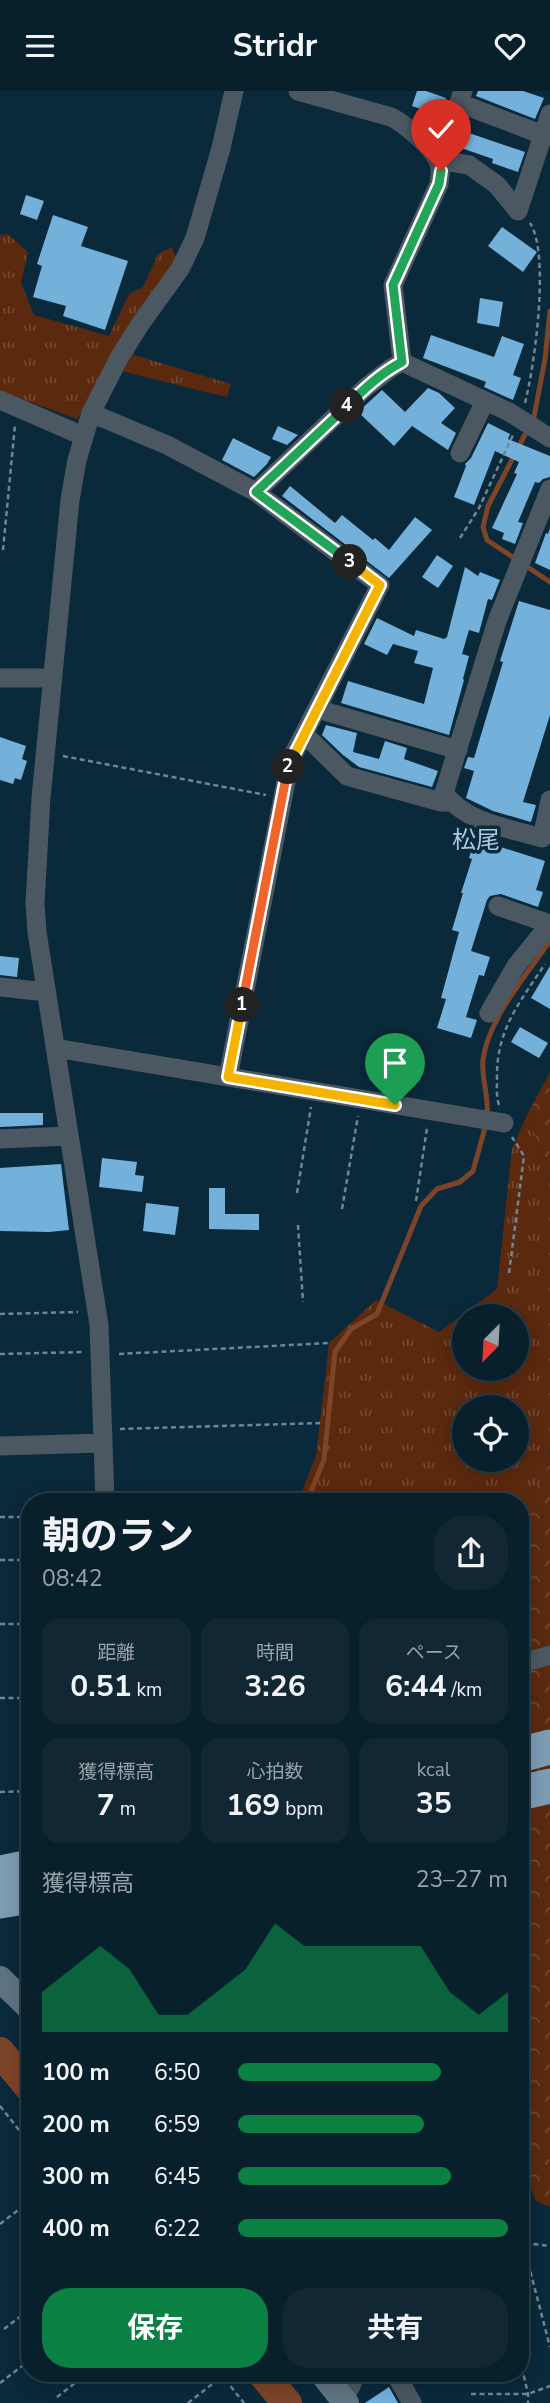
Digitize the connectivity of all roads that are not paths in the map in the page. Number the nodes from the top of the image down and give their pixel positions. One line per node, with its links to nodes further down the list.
1 (234, 91): 10 (street)
2 (298, 91): 6 (street)
3 (461, 97): 5 (street); 6 (street)
4 (550, 114): 5 (street)
5 (543, 135): 6 (street)
6 (438, 160): 7 (street)
7 (402, 362): 9 (street); 15 (street)
8 (0, 400): 12 (street)
9 (485, 401): 11 (street); 13 (street)
10 (91, 413): 12 (street); 15 (street)
11 (544, 435)
12 (83, 436): 17 (street)
13 (460, 453)
14 (550, 489): 20 (street)
15 (256, 492): 18 (street)
16 (0, 678): 17 (street)
17 (53, 678): 27 (street)
18 (317, 709): 19 (street); 20 (street)
19 (304, 734): 22 (street); 30 (street)
20 (458, 750): 22 (street)
21 (550, 800): 23 (street)
22 (451, 802): 23 (street)
23 (546, 839)
24 (498, 906): 25 (street)
25 (550, 924): 28 (street)
26 (0, 987): 27 (street)
27 (46, 992): 29 (street)
28 (489, 1013)
29 (55, 1048): 30 (street); 32 (street)
30 (228, 1077): 31 (street)
31 (492, 1121)
32 (68, 1136): 33 (street); 34 (street)
33 (0, 1139)
34 (108, 1436): 35 (street); 36 (street)
35 (0, 1446)
36 (105, 1493)
37 (550, 1655): 38 (street)
38 (529, 1661)
39 (550, 1747): 40 (highway)
40 (529, 1753)
41 (550, 1786): 42 (highway)
42 (529, 1792)
43 (21, 1869): 44 (highway)
44 (0, 1873)
45 (21, 1898): 46 (highway)
46 (0, 1901)
47 (0, 1979): 48 (main road)
48 (21, 1999)
49 (329, 2382): 52 (main road)
50 (353, 2382): 52 (street)
51 (400, 2382): 53 (street)
52 (344, 2401)
53 (412, 2403)

